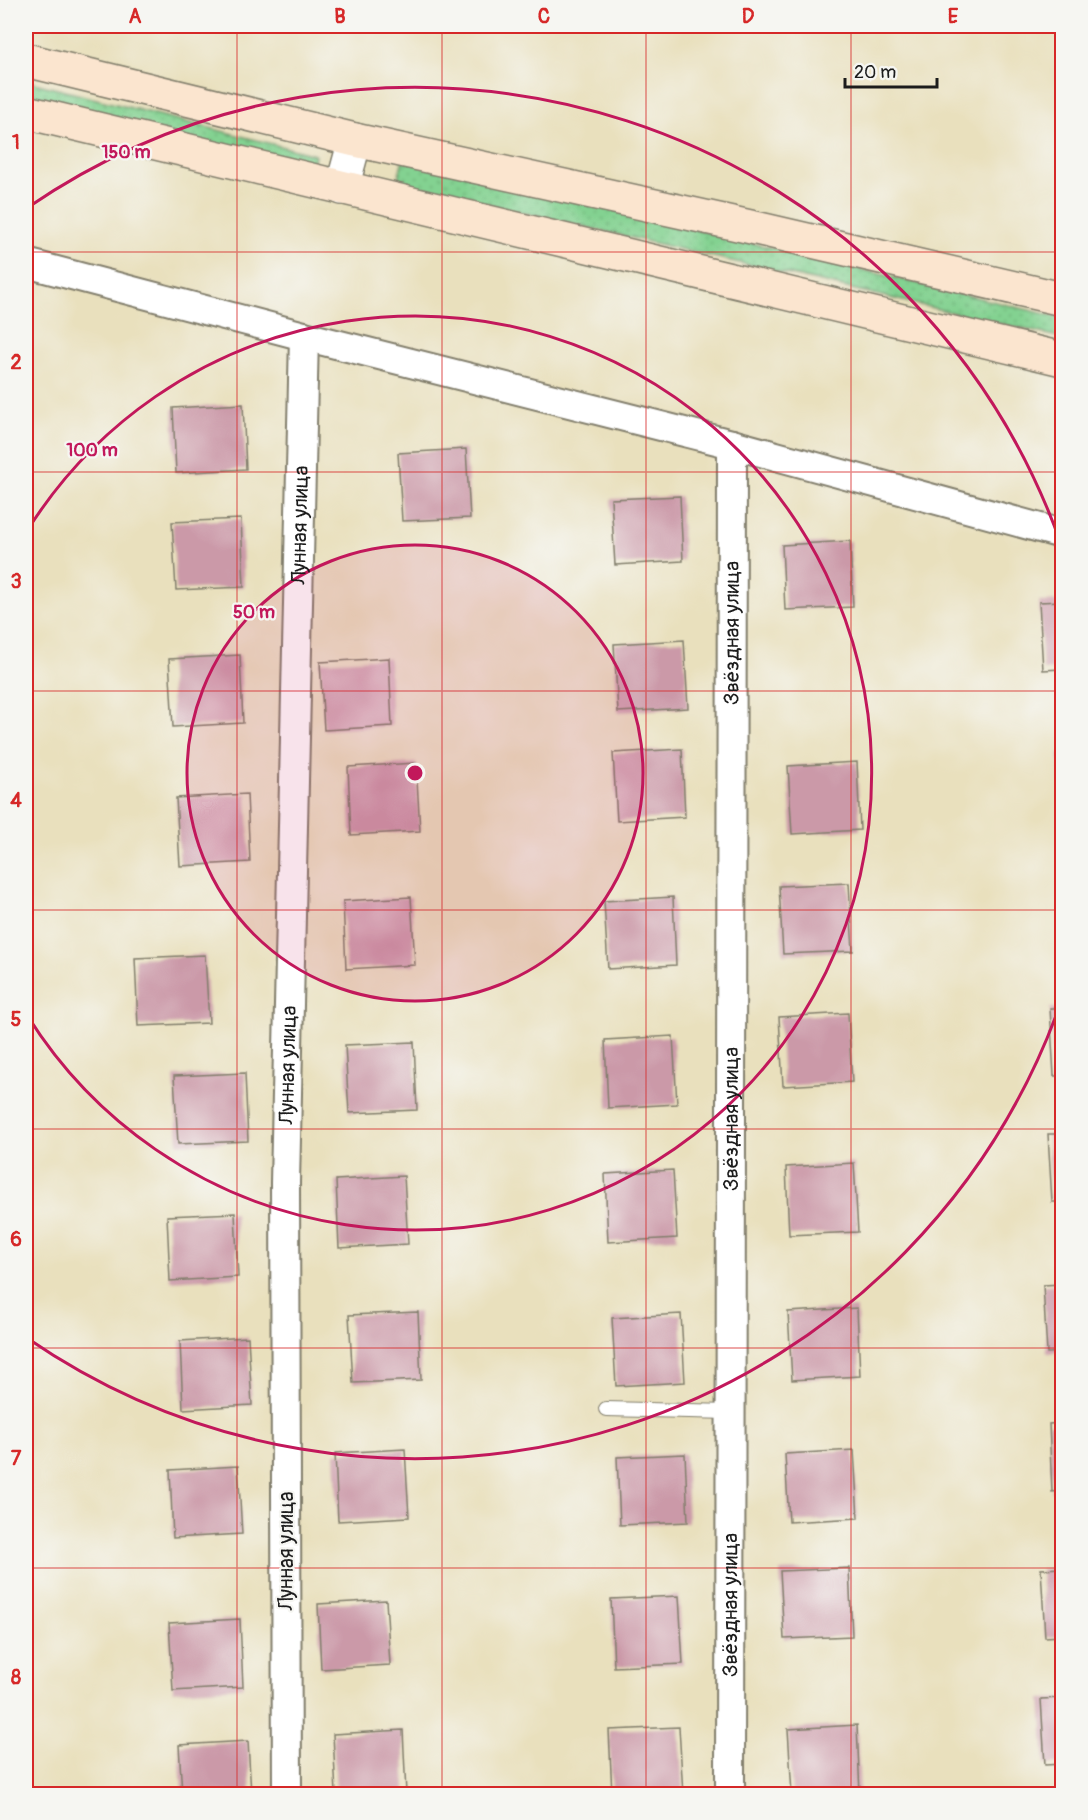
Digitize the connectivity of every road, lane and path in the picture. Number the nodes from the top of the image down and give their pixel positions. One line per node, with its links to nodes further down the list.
1 (26, 60): 3 (main road)
2 (26, 112): 4 (main road)
3 (355, 140): 4 (street); 6 (main road)
4 (342, 188): 8 (main road)
5 (26, 263): 7 (street)
6 (1062, 299)
7 (304, 336): 9 (street); 13 (street, Лунная улица)
8 (1062, 358)
9 (732, 444): 10 (street); 12 (street, Звёздная улица)
10 (1062, 534)
11 (606, 1409): 12 (lane)
12 (730, 1412): 14 (street, Звёздная улица)
13 (287, 1794)
14 (730, 1794)

